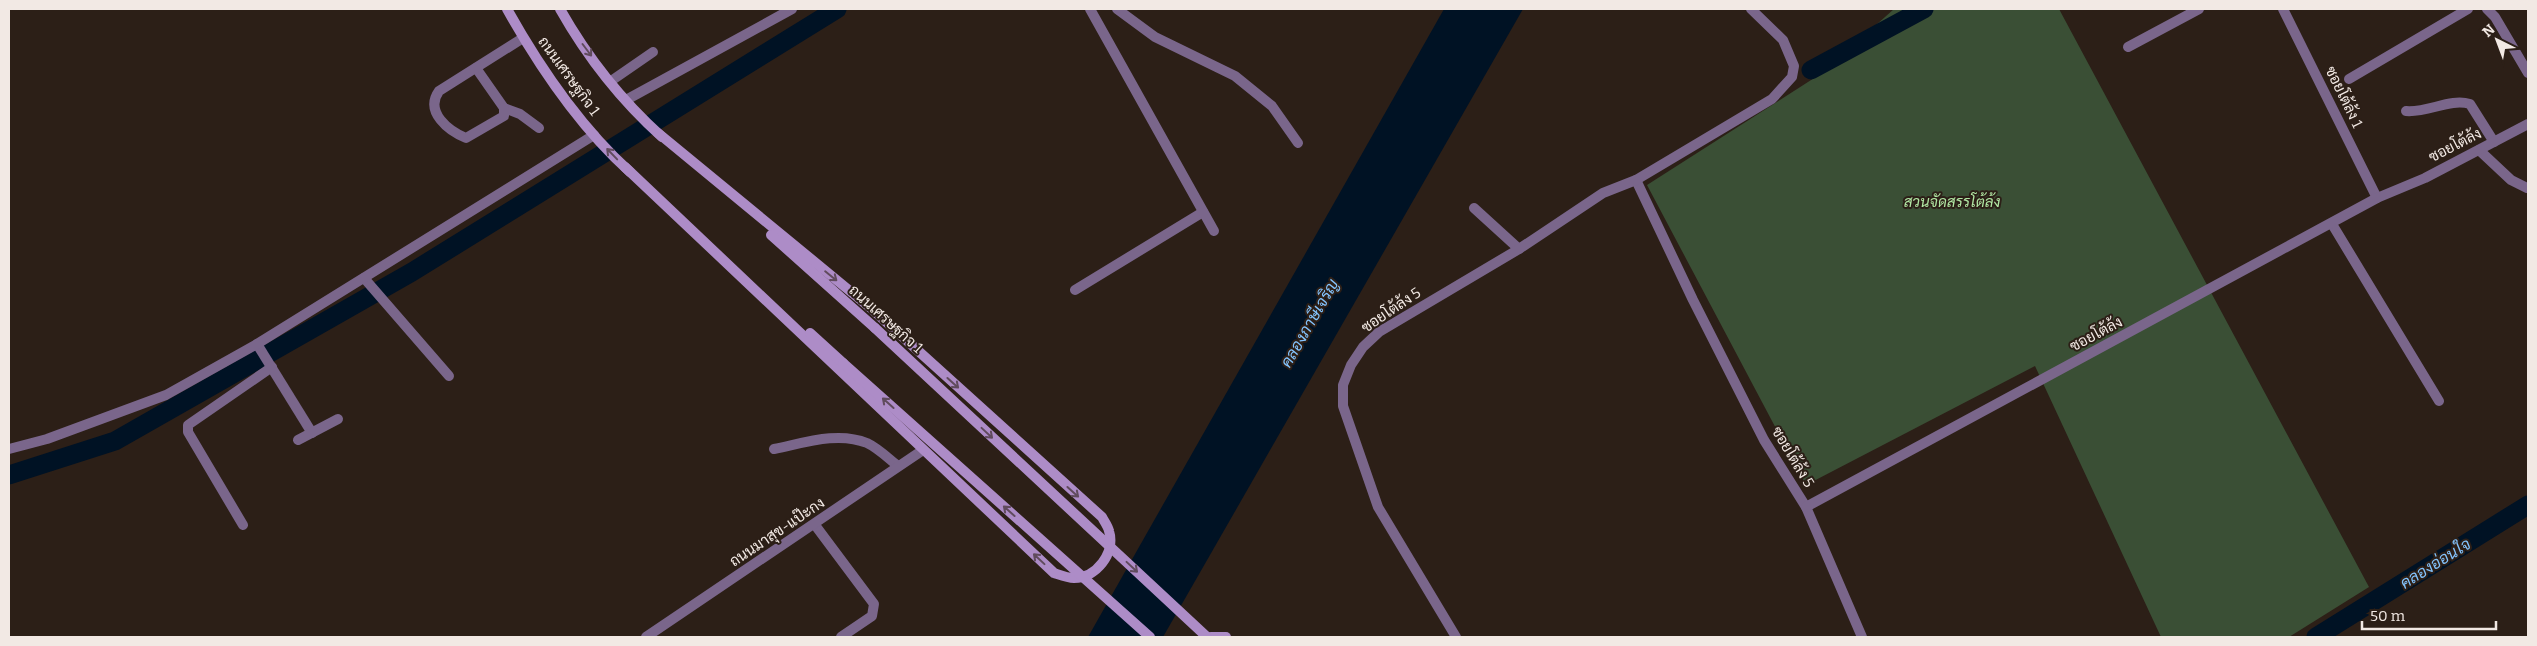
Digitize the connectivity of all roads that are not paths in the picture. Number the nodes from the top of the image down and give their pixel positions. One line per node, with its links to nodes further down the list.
1 (507, 9): 11 (main road, ถนนเศรษฐกิจ 1)
2 (560, 9): 17 (main road, ถนนเศรษฐกิจ 1, one-way to 17)
3 (792, 9): 18 (street)
4 (1117, 9): 26 (street)
5 (1751, 9): 29 (street, ซอยโต้ล้ง 5)
6 (2199, 9): 12 (street)
7 (2284, 9): 31 (street, ซอยโต้ล้ง 1)
8 (2468, 9): 16 (street)
9 (2486, 9): 15 (street)
10 (1093, 10): 33 (street)
11 (523, 38): 14 (street); 24 (main road, ถนนเศรษฐกิจ 1)
12 (2128, 47)
13 (652, 52): 17 (street)
14 (476, 68): 19 (street); 19 (street)
15 (2528, 74)
16 (2349, 79)
17 (610, 81): 18 (main road, ถนนเศรษฐกิจ 1)
18 (626, 100): 23 (main road, ถนนเศรษฐกิจ 1)
19 (504, 108): 22 (street)
20 (2406, 111): 25 (street)
21 (2528, 124): 25 (street, ซอยโต้ล้ง)
22 (539, 128)
23 (658, 133): 48 (main road, one-way to 48); 56 (main road, ถนนเศรษฐกิจ 1, one-way to 56, bridge)
24 (594, 135): 28 (main road, ถนนเศรษฐกิจ 1, one-way to 24); 37 (street)
25 (2494, 142): 27 (street, ซอยโต้ล้ง)
26 (1298, 143)
27 (2478, 150): 30 (street); 31 (street, ซอยโต้ล้ง)
28 (625, 167): 48 (main road); 55 (main road, ถนนเศรษฐกิจ 1, one-way to 28, bridge)
29 (1636, 180): 36 (street, ซอยโต้ล้ง 5); 50 (street, ซอยโต้ล้ง 5)
30 (2527, 188)
31 (2377, 198): 34 (street, ซอยโต้ล้ง)
32 (1474, 208): 36 (street)
33 (1203, 212): 35 (street); 38 (street)
34 (2332, 224): 42 (street); 50 (street, ซอยโต้ล้ง)
35 (1214, 231)
36 (1519, 249): 58 (street, ซอยโต้ล้ง 5)
37 (364, 278): 39 (street); 41 (street)
38 (1075, 290)
39 (257, 344): 40 (street); 46 (street)
40 (272, 366): 44 (street); 51 (street)
41 (449, 376)
42 (2439, 401)
43 (338, 418): 44 (street)
44 (312, 433): 45 (street)
45 (298, 440)
46 (9, 449)
47 (774, 449): 49 (street)
48 (923, 450): 49 (street, ถนนมาสุข-แป๊ะกง)
49 (898, 466): 52 (street, ถนนมาสุข-แป๊ะกง)
50 (1806, 507): 59 (street)
51 (243, 525)
52 (815, 525): 53 (street, ถนนมาสุข-แป๊ะกง); 54 (street)
53 (646, 637)
54 (840, 637)
55 (1150, 637)
56 (1209, 637): 57 (main road)
57 (1226, 637)
58 (1456, 637)
59 (1862, 637)

